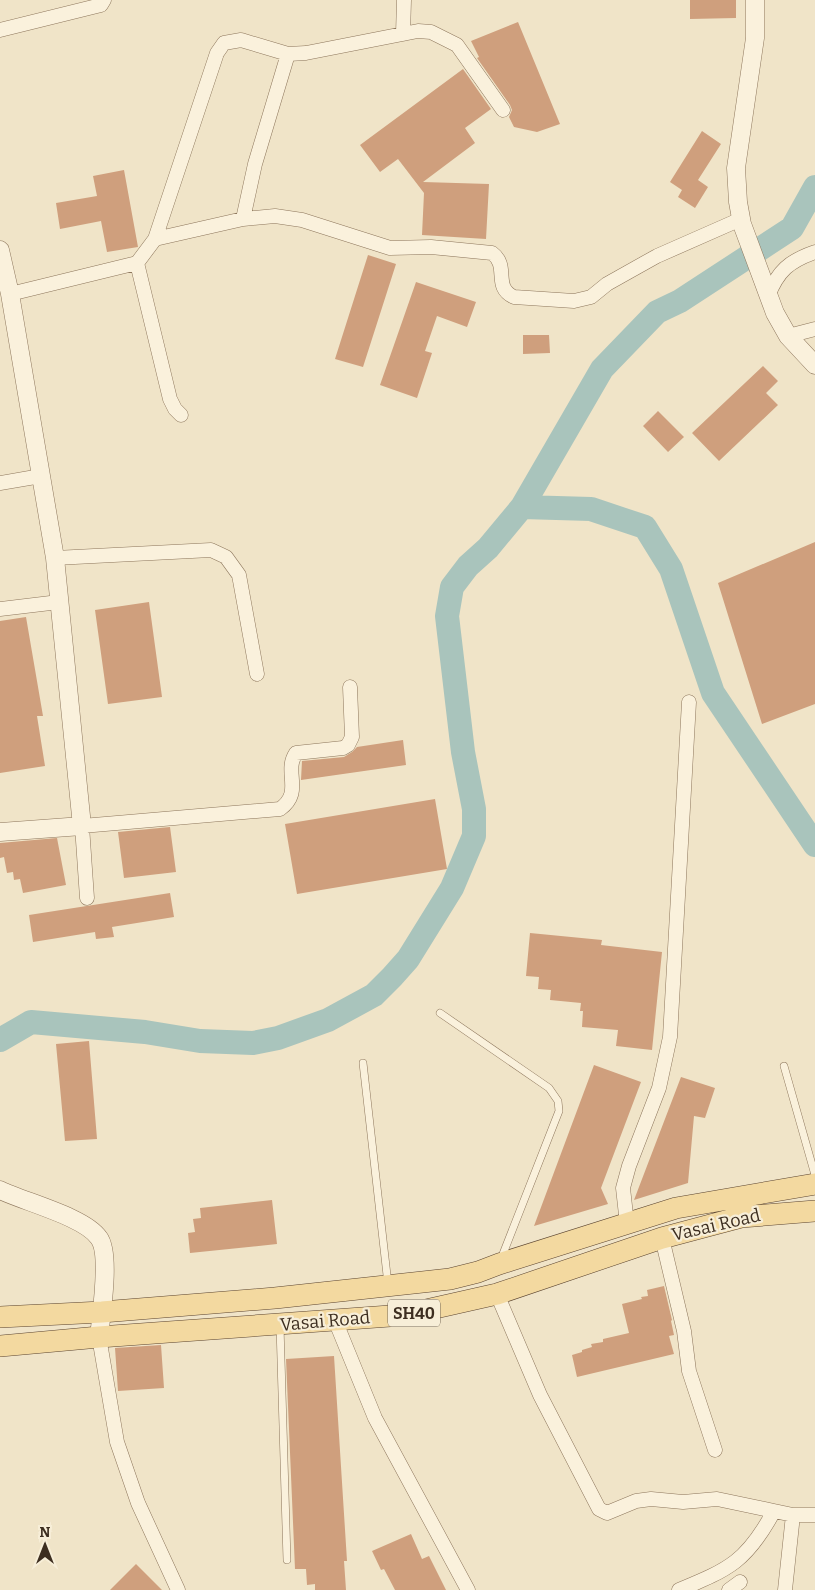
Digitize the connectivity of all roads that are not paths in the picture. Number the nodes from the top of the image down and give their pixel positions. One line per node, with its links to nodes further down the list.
1 (104, 0): 4 (street)
2 (404, 0): 5 (street)
3 (756, 0): 9 (street)
4 (0, 30)
5 (404, 34): 6 (street); 7 (street)
6 (288, 54): 8 (street); 10 (street)
7 (503, 110)
8 (242, 219): 9 (street); 10 (street)
9 (742, 221): 14 (street)
10 (155, 239): 13 (street)
11 (0, 250): 15 (street)
12 (815, 252): 14 (street)
13 (137, 263): 15 (street); 19 (street)
14 (766, 292): 17 (street)
15 (10, 294): 20 (street)
16 (815, 329): 17 (street)
17 (788, 336): 18 (street)
18 (815, 365)
19 (181, 415)
20 (41, 476): 21 (street); 22 (street)
21 (0, 483)
22 (55, 558): 23 (street); 25 (street)
23 (59, 602): 24 (street); 28 (street)
24 (0, 609)
25 (257, 674)
26 (350, 686): 28 (street)
27 (689, 702): 38 (street)
28 (82, 826): 29 (street); 30 (street)
29 (0, 832)
30 (87, 898)
31 (440, 1013): 40 (lane)
32 (363, 1063): 41 (lane)
33 (784, 1066): 34 (lane)
34 (815, 1175)
35 (815, 1184): 38 (main road, Vasai Road / SH40)
36 (0, 1190): 43 (street)
37 (815, 1211): 39 (main road, Vasai Road / SH40)
38 (627, 1224): 40 (main road, Vasai Road / SH40)
39 (662, 1238): 42 (main road, Vasai Road / SH40); 49 (street)
40 (499, 1264): 41 (main road, Vasai Road / SH40)
41 (388, 1287): 43 (main road, Vasai Road / SH40)
42 (497, 1294): 45 (main road, Vasai Road / SH40); 50 (street)
43 (102, 1312): 44 (main road, Vasai Road / SH40); 47 (street)
44 (0, 1317)
45 (335, 1320): 46 (main road, Vasai Road / SH40); 55 (street)
46 (280, 1325): 47 (main road, Vasai Road / SH40); 53 (lane)
47 (99, 1337): 48 (main road, Vasai Road / SH40); 54 (street)
48 (0, 1346)
49 (715, 1450)
50 (774, 1511): 51 (street); 56 (street)
51 (793, 1515): 52 (street); 57 (street)
52 (815, 1515)
53 (287, 1560)
54 (178, 1590)
55 (468, 1590)
56 (679, 1590)
57 (785, 1590)

